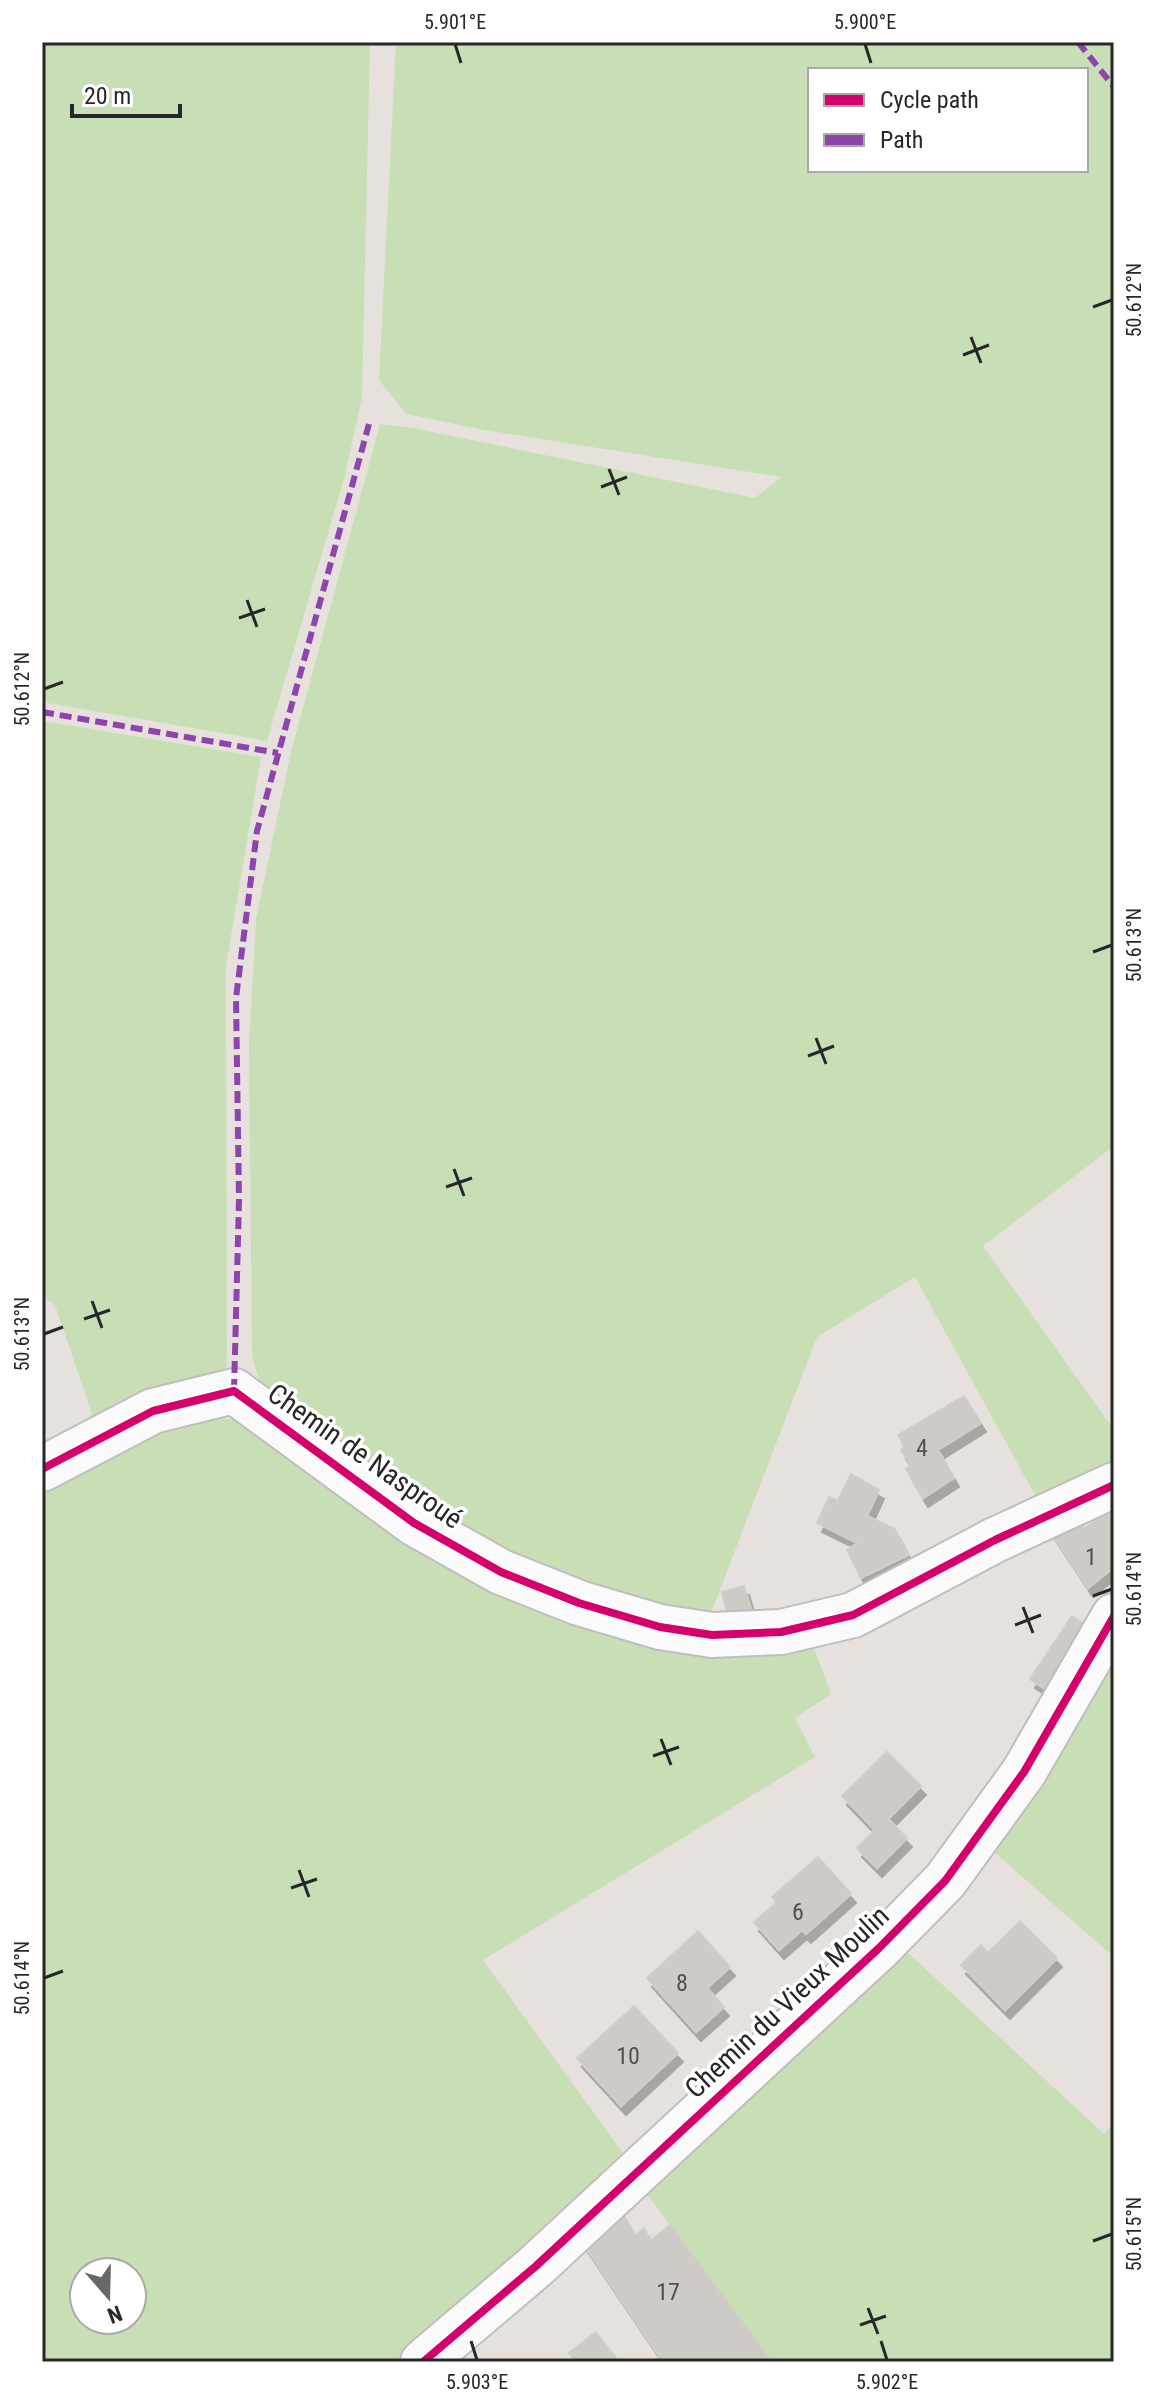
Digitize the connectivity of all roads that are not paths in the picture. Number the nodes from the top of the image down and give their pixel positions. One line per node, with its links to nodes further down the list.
1 (42, 1469): 2 (street, Chemin de Nasproué)
2 (1114, 1485)
3 (1114, 1616): 4 (street, Chemin du Vieux Moulin)
4 (423, 2362)

